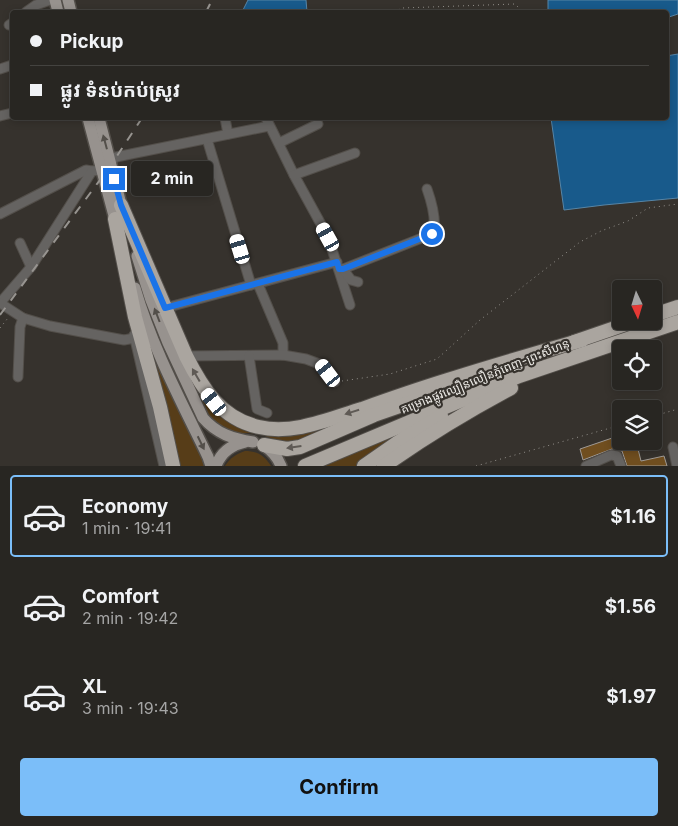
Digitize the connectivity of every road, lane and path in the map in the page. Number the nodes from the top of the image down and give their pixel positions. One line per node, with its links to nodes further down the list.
1 (50, 0): 2 (street)
2 (29, 10)
3 (398, 10): 4 (path)
4 (519, 10)
5 (89, 120): 14 (main road)
6 (99, 120): 14 (main road, one-way to 6)
7 (225, 120): 10 (street)
8 (268, 122): 10 (street); 12 (street)
9 (318, 124): 12 (street)
10 (228, 134): 11 (street)
11 (207, 139): 14 (street); 25 (street)
12 (279, 143): 15 (street)
13 (355, 153): 15 (street)
14 (101, 167): 18 (main road); 19 (street); 20 (main road); 22 (street)
15 (294, 175): 23 (street)
16 (428, 189): 23 (street)
17 (678, 204): 44 (path)
18 (121, 205): 29 (highway); 49 (main road, one-way to 18)
19 (0, 214)
20 (115, 219): 36 (highway); 53 (main road, one-way to 53)
21 (20, 243): 22 (street)
22 (31, 267): 26 (street)
23 (339, 267): 24 (street); 25 (street); 27 (street)
24 (358, 282)
25 (255, 284): 29 (street); 39 (street)
26 (0, 303): 30 (street)
27 (350, 305)
28 (678, 307): 31 (highway)
29 (165, 308): 40 (highway)
30 (13, 311): 32 (street); 34 (path)
31 (662, 312)
32 (23, 318): 36 (street); 43 (street)
33 (678, 322): 38 (highway, គម្រោងផ្លូវល្បឿនលឿនភ្នំពេញ-ព្រះសីហនុ)
34 (0, 328)
35 (612, 329): 37 (highway, គម្រោងផ្លូវល្បឿនលឿនភ្នំពេញ-ព្រះសីហនុ)
36 (138, 338): 51 (street); 52 (highway)
37 (582, 340): 40 (highway, one-way to 40); 49 (highway, គម្រោងផ្លូវល្បឿនលឿនភ្នំពេញ-ព្រះសីហនុ, one-way to 49)
38 (611, 344): 42 (highway, គម្រោងផ្លូវល្បឿនលឿនភ្នំពេញ-ព្រះសីហនុ); 58 (highway)
39 (284, 355): 41 (street); 44 (street)
40 (186, 356): 41 (street)
41 (249, 356): 46 (street)
42 (519, 376): 56 (highway, គម្រោងផ្លូវល្បឿនលឿនភ្នំពេញ-ព្រះសីហនុ); 57 (highway)
43 (18, 377)
44 (334, 382)
45 (678, 408): 47 (path)
46 (267, 413)
47 (662, 413)
48 (612, 428): 59 (path)
49 (259, 444): 54 (main road); 55 (main road)
50 (673, 447): 62 (street)
51 (164, 466)
52 (173, 466)
53 (211, 466)
54 (216, 466)
55 (280, 466)
56 (305, 466)
57 (364, 466)
58 (384, 466)
59 (476, 466)
60 (586, 466): 61 (street)
61 (621, 466)
62 (677, 466)

